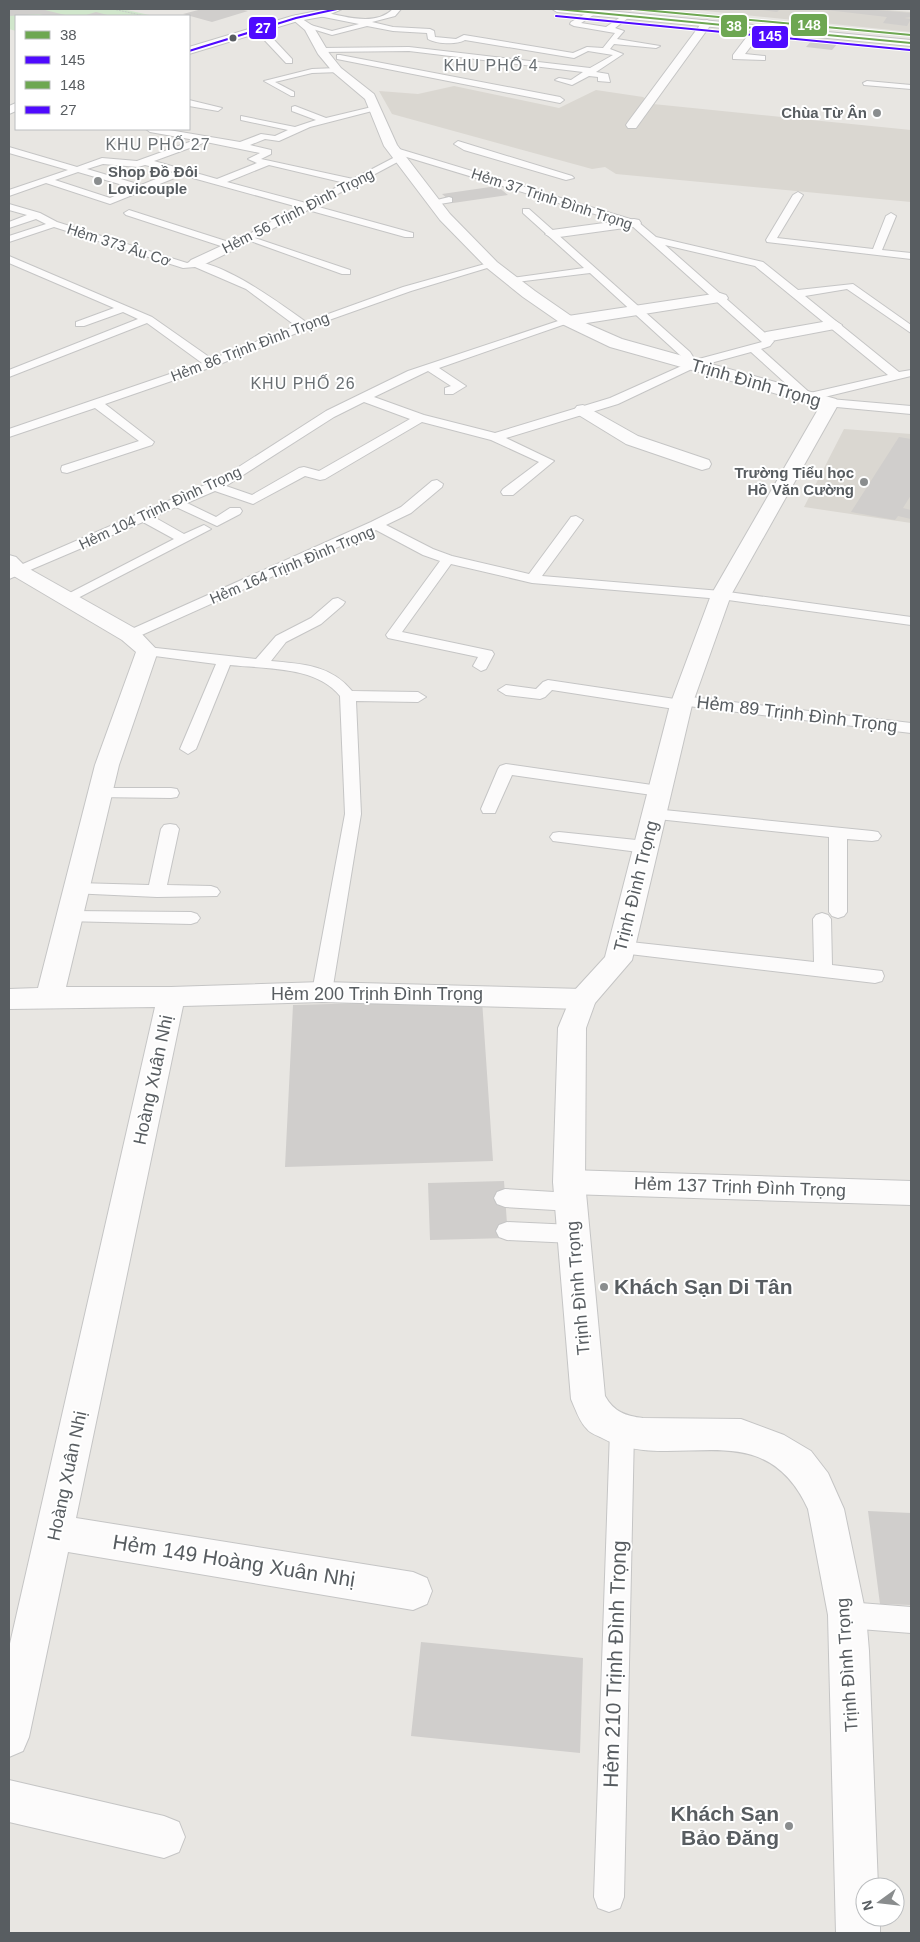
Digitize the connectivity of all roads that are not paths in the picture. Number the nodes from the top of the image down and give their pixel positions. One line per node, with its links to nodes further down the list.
1 (337, 9): 4 (street)
2 (397, 9): 8 (lane)
3 (557, 9): 5 (street)
4 (318, 11): 7 (street); 8 (lane)
5 (592, 12): 6 (street); 13 (lane)
6 (624, 12): 9 (street); 13 (lane); 14 (street)
7 (302, 22): 8 (lane); 11 (street); 24 (street, Trịnh Đình Trọng)
8 (365, 23): 15 (lane)
9 (706, 23): 10 (street); 42 (street)
10 (759, 28): 14 (street); 25 (street)
11 (259, 29): 23 (street); 26 (lane)
12 (443, 29): 15 (lane)
13 (608, 30): 17 (lane)
14 (820, 34): 16 (street); 18 (street)
15 (431, 35): 20 (lane); 21 (lane)
16 (911, 37)
17 (612, 41): 19 (lane); 22 (lane)
18 (911, 43)
19 (656, 46)
20 (399, 49): 24 (lane); 27 (lane)
21 (529, 49): 22 (lane); 27 (lane)
22 (604, 50): 29 (lane)
23 (190, 51)
24 (323, 52): 28 (street, Trịnh Đình Trọng); 35 (lane)
25 (761, 58)
26 (289, 61)
27 (509, 62): 29 (lane)
28 (337, 70): 34 (lane); 39 (street, Trịnh Đình Trọng)
29 (589, 72): 30 (lane); 31 (lane)
30 (559, 80)
31 (607, 80)
32 (867, 83): 33 (lane)
33 (911, 87)
34 (290, 94)
35 (560, 100)
36 (190, 103): 37 (lane)
37 (218, 108)
38 (295, 109): 41 (lane)
39 (376, 109): 41 (lane); 49 (street, Trịnh Đình Trọng)
40 (244, 118): 44 (lane)
41 (323, 120): 44 (lane)
42 (632, 125)
43 (156, 130): 45 (lane)
44 (296, 130): 47 (lane)
45 (205, 139): 47 (lane); 51 (lane)
46 (458, 144): 50 (lane)
47 (241, 145): 52 (lane)
48 (9, 150): 53 (lane)
49 (397, 154): 55 (lane, Hẻm 37 Trịnh Đình Trọng); 58 (lane, Hẻm 56 Trịnh Đình Trọng); 64 (street, Trịnh Đình Trọng)
50 (511, 161): 55 (lane); 61 (lane)
51 (146, 162): 53 (lane); 54 (lane)
52 (266, 163): 57 (lane); 58 (lane)
53 (77, 170): 56 (lane); 59 (lane)
54 (184, 171): 57 (lane); 59 (lane)
55 (480, 175): 61 (lane, Hẻm 37 Trịnh Đình Trọng)
56 (45, 180): 59 (lane); 60 (lane)
57 (220, 181): 65 (lane)
58 (353, 182): 65 (lane, Hẻm 56 Trịnh Đình Trọng)
59 (142, 188)
60 (9, 193)
61 (538, 193): 71 (lane, Hẻm 37 Trịnh Đình Trọng)
62 (798, 195): 80 (lane)
63 (449, 200): 64 (lane)
64 (434, 202): 84 (street, Trịnh Đình Trọng)
65 (309, 206): 75 (lane); 76 (lane, Hẻm 56 Trịnh Đình Trọng)
66 (9, 208): 69 (lane, Hẻm 373 Âu Cơ)
67 (526, 211): 74 (lane)
68 (130, 213): 79 (lane)
69 (37, 215): 72 (lane, Hẻm 373 Âu Cơ); 73 (lane)
70 (891, 216): 80 (lane)
71 (634, 223): 74 (street); 77 (lane, Hẻm 37 Trịnh Đình Trọng)
72 (54, 224): 78 (lane); 83 (lane, Hẻm 373 Âu Cơ)
73 (9, 225)
74 (552, 234): 85 (lane)
75 (409, 235)
76 (247, 238): 79 (street, Hẻm 56 Trịnh Đình Trọng); 86 (lane)
77 (653, 239): 88 (lane); 89 (lane, Hẻm 37 Trịnh Đình Trọng)
78 (9, 240)
79 (230, 246): 83 (street, Hẻm 56 Trịnh Đình Trọng)
80 (876, 252): 81 (lane)
81 (911, 256)
82 (9, 259): 90 (lane)
83 (196, 263): 96 (lane, Hẻm 373 Âu Cơ)
84 (492, 265): 87 (street, Trịnh Đình Trọng); 96 (lane, Hẻm 86 Trịnh Đình Trọng)
85 (592, 270): 87 (lane); 91 (lane)
86 (346, 272)
87 (512, 281): 93 (street, Trịnh Đình Trọng)
88 (796, 294): 95 (lane); 97 (lane)
89 (720, 298): 91 (street, Hẻm 104 Trịnh Đình Trọng); 98 (lane, Hẻm 37 Trịnh Đình Trọng)
90 (125, 308): 92 (lane); 94 (lane)
91 (637, 310): 93 (street, Hẻm 104 Trịnh Đình Trọng); 101 (lane)
92 (148, 319): 100 (lane); 103 (lane)
93 (568, 321): 101 (street, Trịnh Đình Trọng); 102 (lane, Hẻm 104 Trịnh Đình Trọng)
94 (80, 324)
95 (834, 325): 98 (street); 105 (lane)
96 (304, 326): 100 (lane, Hẻm 86 Trịnh Đình Trọng)
97 (911, 330)
98 (766, 337): 99 (lane)
99 (753, 348): 101 (lane); 108 (lane)
100 (211, 364): 109 (lane, Hẻm 86 Trịnh Đình Trọng)
101 (692, 365): 108 (street, Trịnh Đình Trọng); 110 (lane)
102 (429, 367): 106 (lane); 107 (lane, Hẻm 104 Trịnh Đình Trọng)
103 (10, 372)
104 (911, 373): 105 (lane)
105 (897, 376): 108 (lane)
106 (449, 391)
107 (363, 397): 112 (lane); 118 (lane, Hẻm 104 Trịnh Đình Trọng)
108 (819, 400): 111 (lane); 130 (street, Trịnh Đình Trọng)
109 (96, 403): 113 (lane, Hẻm 86 Trịnh Đình Trọng); 116 (lane)
110 (583, 410): 114 (lane); 115 (street)
111 (911, 410)
112 (420, 418): 114 (lane); 118 (lane)
113 (9, 433)
114 (495, 437): 119 (lane)
115 (702, 464)
116 (68, 469)
117 (437, 484): 124 (lane)
118 (214, 486): 120 (lane, Hẻm 104 Trịnh Đình Trọng)
119 (508, 492)
120 (177, 503): 121 (lane); 122 (lane, Hẻm 104 Trịnh Đình Trọng)
121 (235, 511)
122 (144, 517): 126 (lane); 128 (lane, Hẻm 104 Trịnh Đình Trọng)
123 (576, 520): 129 (lane)
124 (376, 525): 127 (lane, Hẻm 164 Trịnh Đình Trọng); 134 (lane, Hẻm 164 Trịnh Đình Trọng)
125 (204, 529): 126 (lane)
126 (184, 539): 131 (lane)
127 (448, 559): 129 (lane, Hẻm 164 Trịnh Đình Trọng); 137 (lane)
128 (12, 569): 131 (street)
129 (532, 579): 130 (lane, Hẻm 164 Trịnh Đình Trọng)
130 (721, 595): 133 (lane); 141 (street, Trịnh Đình Trọng)
131 (67, 598): 134 (street)
132 (338, 602): 136 (lane)
133 (911, 621)
134 (139, 643): 135 (lane); 144 (street)
135 (225, 660): 136 (lane); 143 (lane)
136 (260, 664): 139 (lane)
137 (481, 666)
138 (506, 690): 141 (lane, Hẻm 89 Trịnh Đình Trọng)
139 (348, 696): 140 (lane); 160 (lane)
140 (418, 697)
141 (681, 703): 142 (lane, Hẻm 89 Trịnh Đình Trọng); 146 (street, Trịnh Đình Trọng)
142 (911, 728)
143 (188, 749)
144 (100, 793): 145 (lane); 155 (street)
145 (171, 793)
146 (657, 803): 147 (lane); 149 (lane); 152 (street, Trịnh Đình Trọng)
147 (489, 808)
148 (170, 830): 153 (lane)
149 (838, 833): 150 (lane); 158 (lane)
150 (872, 836)
151 (559, 837): 152 (lane)
152 (646, 847): 157 (street, Trịnh Đình Trọng)
153 (157, 891): 154 (lane); 155 (lane)
154 (211, 892)
155 (74, 903): 156 (lane); 162 (street)
156 (191, 918)
157 (622, 947): 158 (lane); 163 (street, Trịnh Đình Trọng)
158 (823, 970): 159 (lane)
159 (875, 976)
160 (322, 992): 161 (street, Hẻm 200 Trịnh Đình Trọng); 163 (street, Hẻm 200 Trịnh Đình Trọng)
161 (171, 997): 162 (street, Hoàng Xuân Nhị); 171 (street, Hoàng Xuân Nhị)
162 (50, 998): 164 (street, Hoàng Xuân Nhị)
163 (583, 998): 165 (street, Trịnh Đình Trọng)
164 (9, 999)
165 (570, 1192): 166 (street, Hẻm 137 Trịnh Đình Trọng); 167 (lane); 169 (street, Trịnh Đình Trọng)
166 (911, 1193)
167 (505, 1198)
168 (507, 1231): 169 (lane)
169 (573, 1234): 170 (street, Trịnh Đình Trọng)
170 (622, 1431): 173 (street, Trịnh Đình Trọng); 178 (lane, Hẻm 210 Trịnh Đình Trọng)
171 (55, 1532): 172 (street, Hẻm 149 Hoàng Xuân Nhị); 175 (street, Hoàng Xuân Nhị)
172 (414, 1590)
173 (847, 1615): 174 (lane); 179 (street, Trịnh Đình Trọng)
174 (911, 1620)
175 (9, 1737)
176 (9, 1801): 177 (street)
177 (164, 1837)
178 (608, 1897)
179 (858, 1933)

